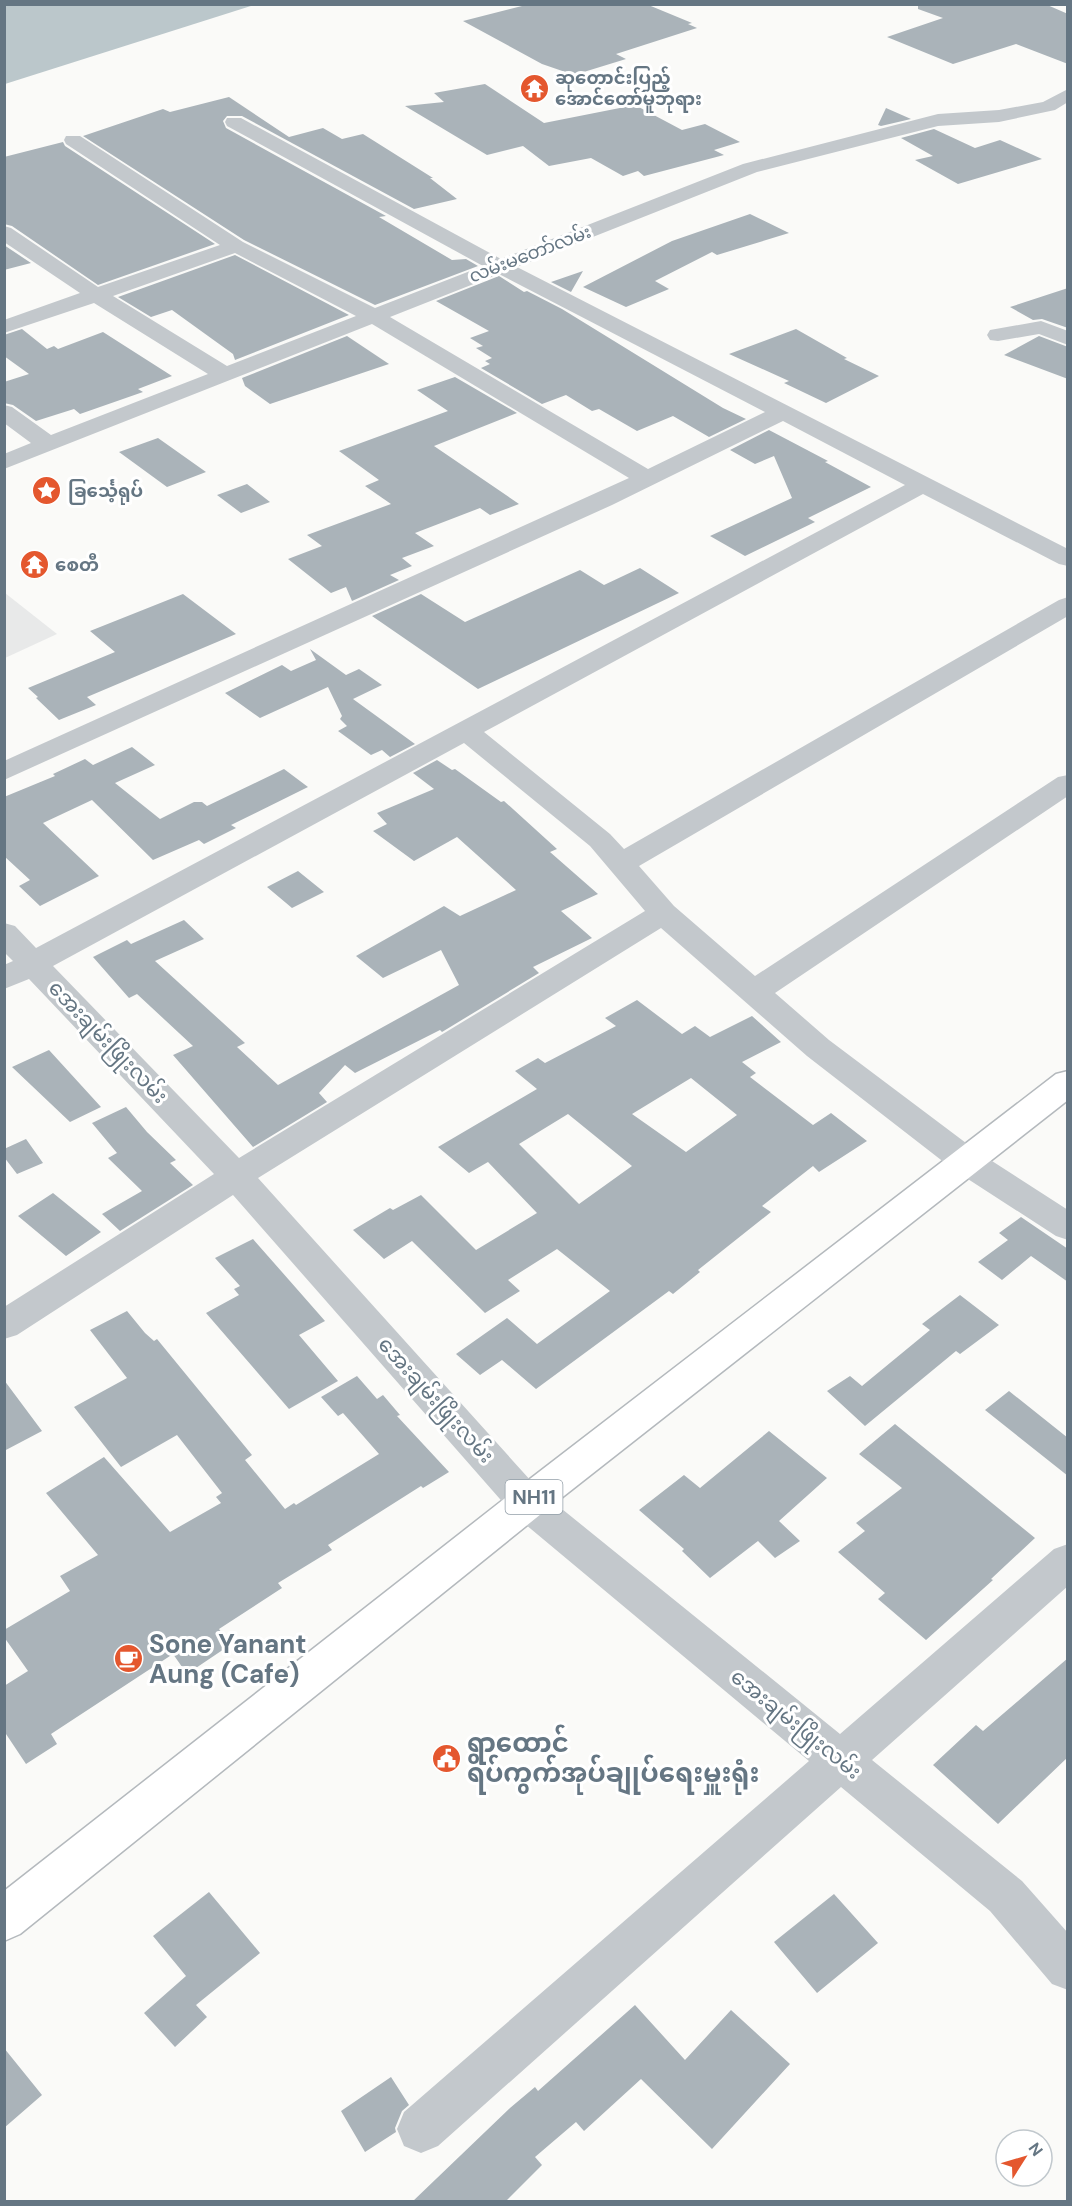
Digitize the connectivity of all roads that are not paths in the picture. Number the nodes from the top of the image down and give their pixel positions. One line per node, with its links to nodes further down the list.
1 (1068, 94): 2 (street, လမ်းမတော်လမ်း)
2 (1037, 109): 3 (street); 8 (street, လမ်းမတော်လမ်း)
3 (1057, 120)
4 (234, 122): 8 (street)
5 (73, 140): 7 (street)
6 (4, 232): 9 (street)
7 (236, 246): 9 (street); 10 (street)
8 (499, 266): 10 (street, လမ်းမတော်လမ်း); 18 (street)
9 (96, 295): 12 (street); 16 (street)
10 (373, 316): 16 (street, လမ်းမတော်လမ်း); 21 (street)
11 (1068, 316): 13 (street)
12 (4, 327)
13 (1041, 327): 14 (street); 15 (street)
14 (998, 335)
15 (1068, 339)
16 (225, 375): 19 (street, လမ်းမတော်လမ်း)
17 (4, 412): 19 (street)
18 (783, 412): 21 (street); 22 (street)
19 (49, 445): 20 (street, လမ်းမတော်လမ်း)
20 (4, 462)
21 (646, 478): 26 (street)
22 (924, 484): 23 (street); 25 (street)
23 (1068, 560)
24 (1068, 605): 28 (street)
25 (466, 731): 28 (street); 31 (street)
26 (4, 772)
27 (1068, 783): 32 (street)
28 (620, 864): 29 (street)
29 (663, 913): 32 (street); 35 (street)
30 (4, 933): 31 (street, အေးချမ်းဖြိုးလမ်း)
31 (19, 971): 35 (street, အေးချမ်းဖြိုးလမ်း)
32 (754, 992): 34 (street)
33 (1068, 1082): 34 (highway, NH11)
34 (966, 1161): 36 (street); 38 (highway, NH11)
35 (236, 1176): 37 (street); 38 (street, အေးချမ်းဖြိုးလမ်း)
36 (1068, 1227)
37 (4, 1324)
38 (527, 1503): 40 (street, အေးချမ်းဖြိုးလမ်း); 41 (highway, NH11)
39 (1068, 1561): 40 (street)
40 (841, 1762): 42 (street, အေးချမ်းဖြိုးလမ်း); 43 (street)
41 (4, 1919)
42 (1068, 1968)
43 (421, 2129)

